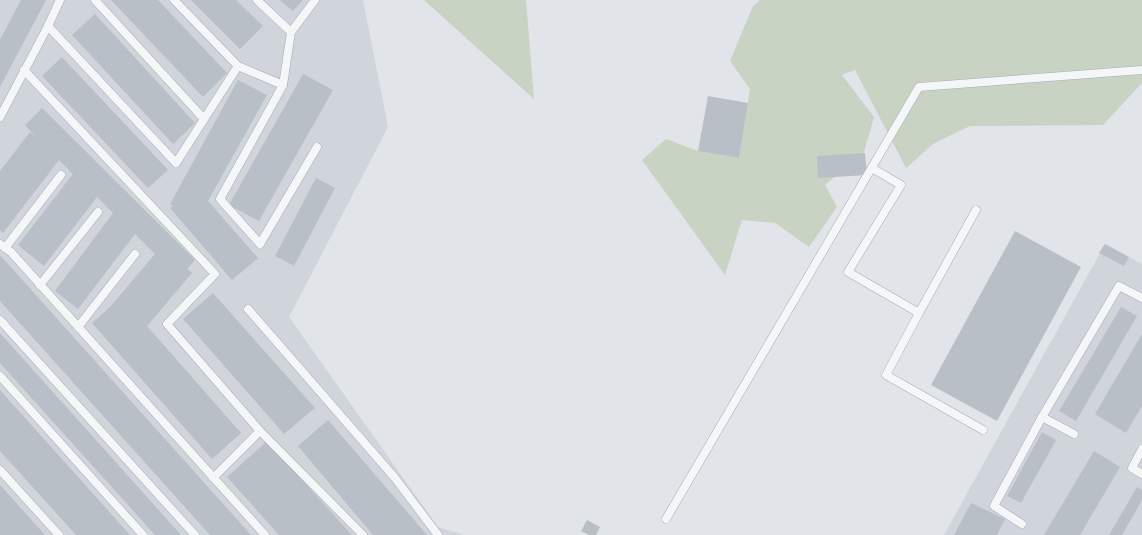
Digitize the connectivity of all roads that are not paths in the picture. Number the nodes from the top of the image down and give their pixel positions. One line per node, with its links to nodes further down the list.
1 (60, 0): 6 (lane)
2 (96, 0): 13 (lane)
3 (174, 0): 8 (lane)
4 (257, 0): 7 (lane)
5 (315, 0): 7 (lane)
6 (48, 26): 9 (lane); 13 (lane)
7 (291, 32): 11 (lane)
8 (238, 66): 11 (lane); 13 (lane)
9 (24, 70): 12 (lane); 30 (lane)
10 (1142, 70): 15 (lane)
11 (283, 85): 14 (lane)
12 (0, 117)
13 (204, 119)
14 (317, 147)
15 (872, 168): 24 (lane); 36 (lane)
16 (61, 175): 19 (lane)
17 (976, 210): 24 (lane)
18 (98, 212): 21 (lane)
19 (2, 246): 21 (lane)
20 (135, 254): 26 (lane)
21 (40, 284): 26 (lane)
22 (1142, 298): 28 (lane)
23 (248, 309): 43 (lane)
24 (919, 313): 29 (lane)
25 (0, 320): 40 (lane)
26 (78, 327): 35 (lane)
27 (0, 376): 39 (lane)
28 (1042, 417): 31 (lane); 37 (lane)
29 (983, 430)
30 (260, 431): 35 (lane); 42 (lane)
31 (1074, 434)
32 (1142, 449): 34 (lane)
33 (0, 470): 38 (lane)
34 (1142, 474)
35 (213, 478): 41 (lane)
36 (666, 519)
37 (1022, 524)
38 (59, 535)
39 (143, 535)
40 (195, 535)
41 (265, 535)
42 (363, 535)
43 (438, 535)

